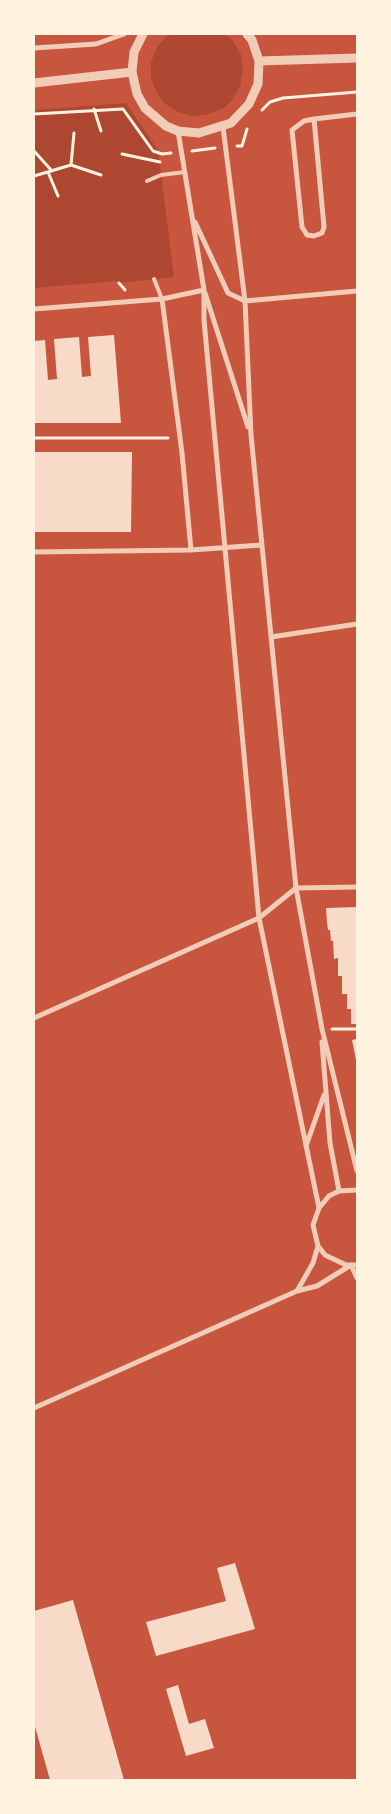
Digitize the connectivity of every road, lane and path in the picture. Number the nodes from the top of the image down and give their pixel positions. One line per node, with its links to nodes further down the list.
1 (124, 34): 4 (street)
2 (143, 34): 7 (street)
3 (247, 34): 6 (street)
4 (34, 48)
5 (357, 58): 6 (street)
6 (259, 61): 15 (street)
7 (132, 72): 8 (street); 16 (street)
8 (34, 83)
9 (357, 92): 11 (path)
10 (34, 114): 17 (path)
11 (259, 114)
12 (357, 114): 13 (street)
13 (314, 119): 13 (street)
14 (250, 125): 19 (path)
15 (223, 127): 16 (street); 35 (street)
16 (178, 130): 25 (street)
17 (101, 131)
18 (74, 133): 23 (path)
19 (242, 146)
20 (34, 151): 24 (path)
21 (122, 154): 22 (path)
22 (160, 162)
23 (71, 165): 24 (path); 26 (path)
24 (50, 171): 27 (path); 29 (path)
25 (185, 172): 28 (lane); 30 (street)
26 (102, 175)
27 (34, 176)
28 (147, 181)
29 (58, 196)
30 (192, 217): 32 (street); 35 (street)
31 (154, 279): 34 (lane)
32 (204, 290): 34 (street); 37 (street); 41 (street)
33 (357, 291): 35 (street)
34 (162, 299): 36 (street); 39 (street)
35 (245, 301): 37 (street)
36 (34, 309)
37 (251, 435): 40 (street)
38 (34, 438): 39 (path)
39 (180, 438): 42 (street)
40 (261, 546): 41 (street); 45 (street)
41 (225, 547): 42 (street); 48 (street)
42 (192, 550): 43 (street)
43 (34, 552)
44 (357, 624): 45 (street)
45 (271, 637): 47 (street)
46 (357, 887): 47 (street)
47 (296, 888): 48 (street); 50 (street)
48 (259, 918): 49 (street); 53 (street)
49 (34, 1018)
50 (322, 1029): 51 (path); 52 (street); 54 (street)
51 (357, 1029)
52 (325, 1092): 53 (street); 56 (street)
53 (306, 1147): 57 (street)
54 (357, 1171)
55 (357, 1190): 56 (street)
56 (339, 1191): 57 (street)
57 (318, 1208): 58 (street)
58 (318, 1246): 59 (street); 62 (street)
59 (351, 1265): 60 (street); 61 (street); 62 (street)
60 (357, 1265)
61 (357, 1278)
62 (297, 1291): 63 (street)
63 (34, 1408)

